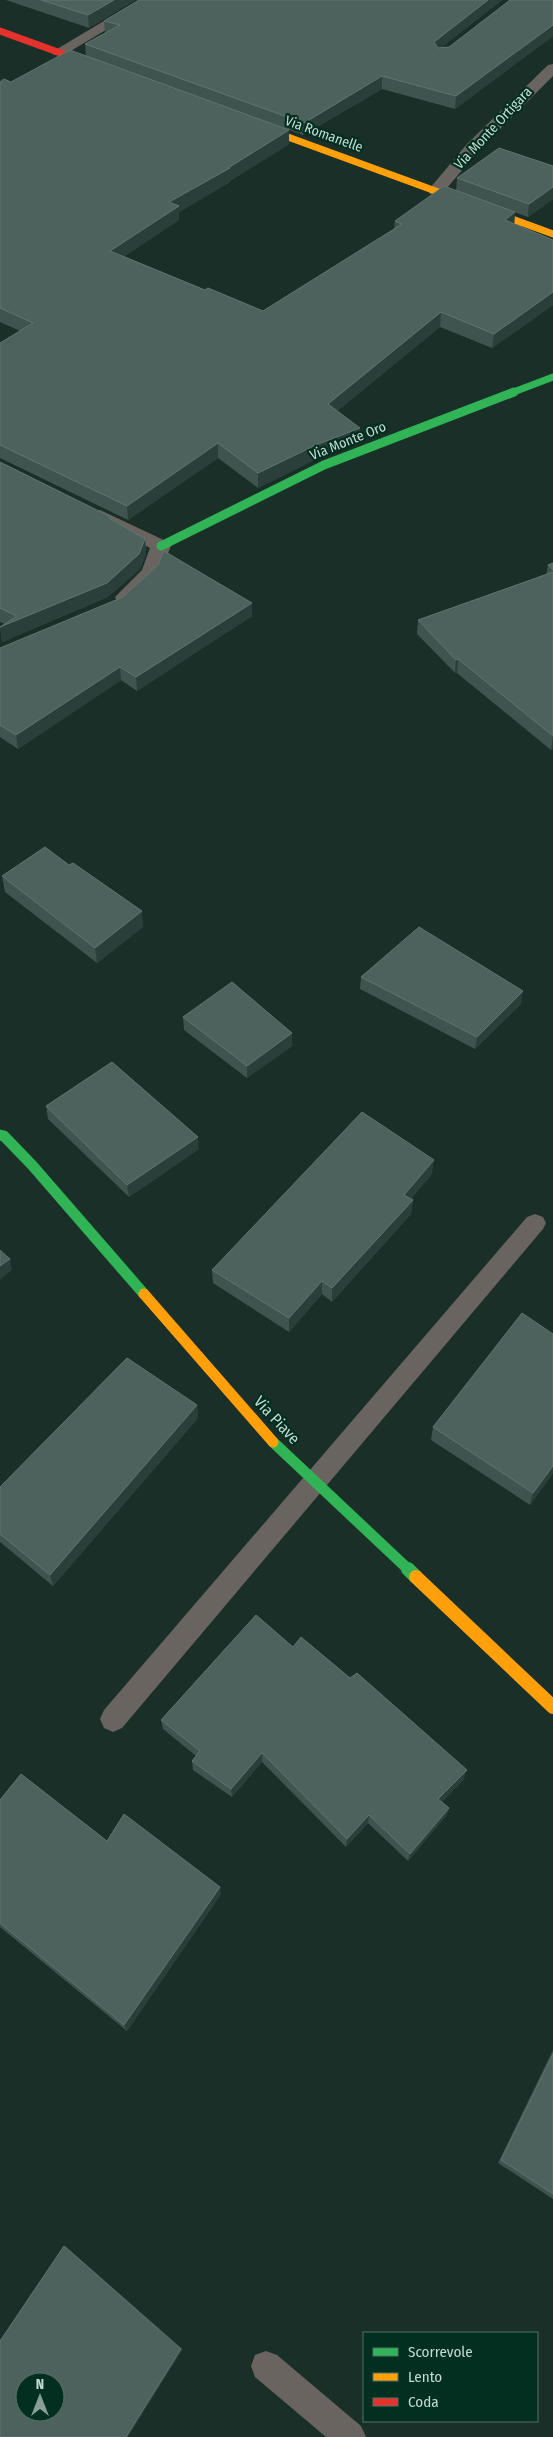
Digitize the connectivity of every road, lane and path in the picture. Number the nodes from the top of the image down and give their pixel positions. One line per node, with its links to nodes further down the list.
1 (149, 0): 3 (street)
2 (0, 31): 3 (street)
3 (59, 52): 5 (street)
4 (553, 68): 6 (street, Via Monte Ortigara)
5 (114, 73)
6 (546, 83): 8 (street, Via Monte Ortigara)
7 (243, 120): 8 (street, Via Romanelle)
8 (436, 191): 9 (street, Via Romanelle)
9 (553, 234)
10 (553, 377): 12 (street, Via Monte Oro)
11 (80, 506): 12 (street)
12 (161, 546): 13 (street)
13 (108, 608)
14 (0, 1135): 16 (street, Via Piave)
15 (535, 1222): 16 (lane)
16 (316, 1482): 17 (street, Via Piave); 18 (lane)
17 (553, 1707)
18 (113, 1720)
19 (266, 2366): 20 (lane)
20 (350, 2437)

